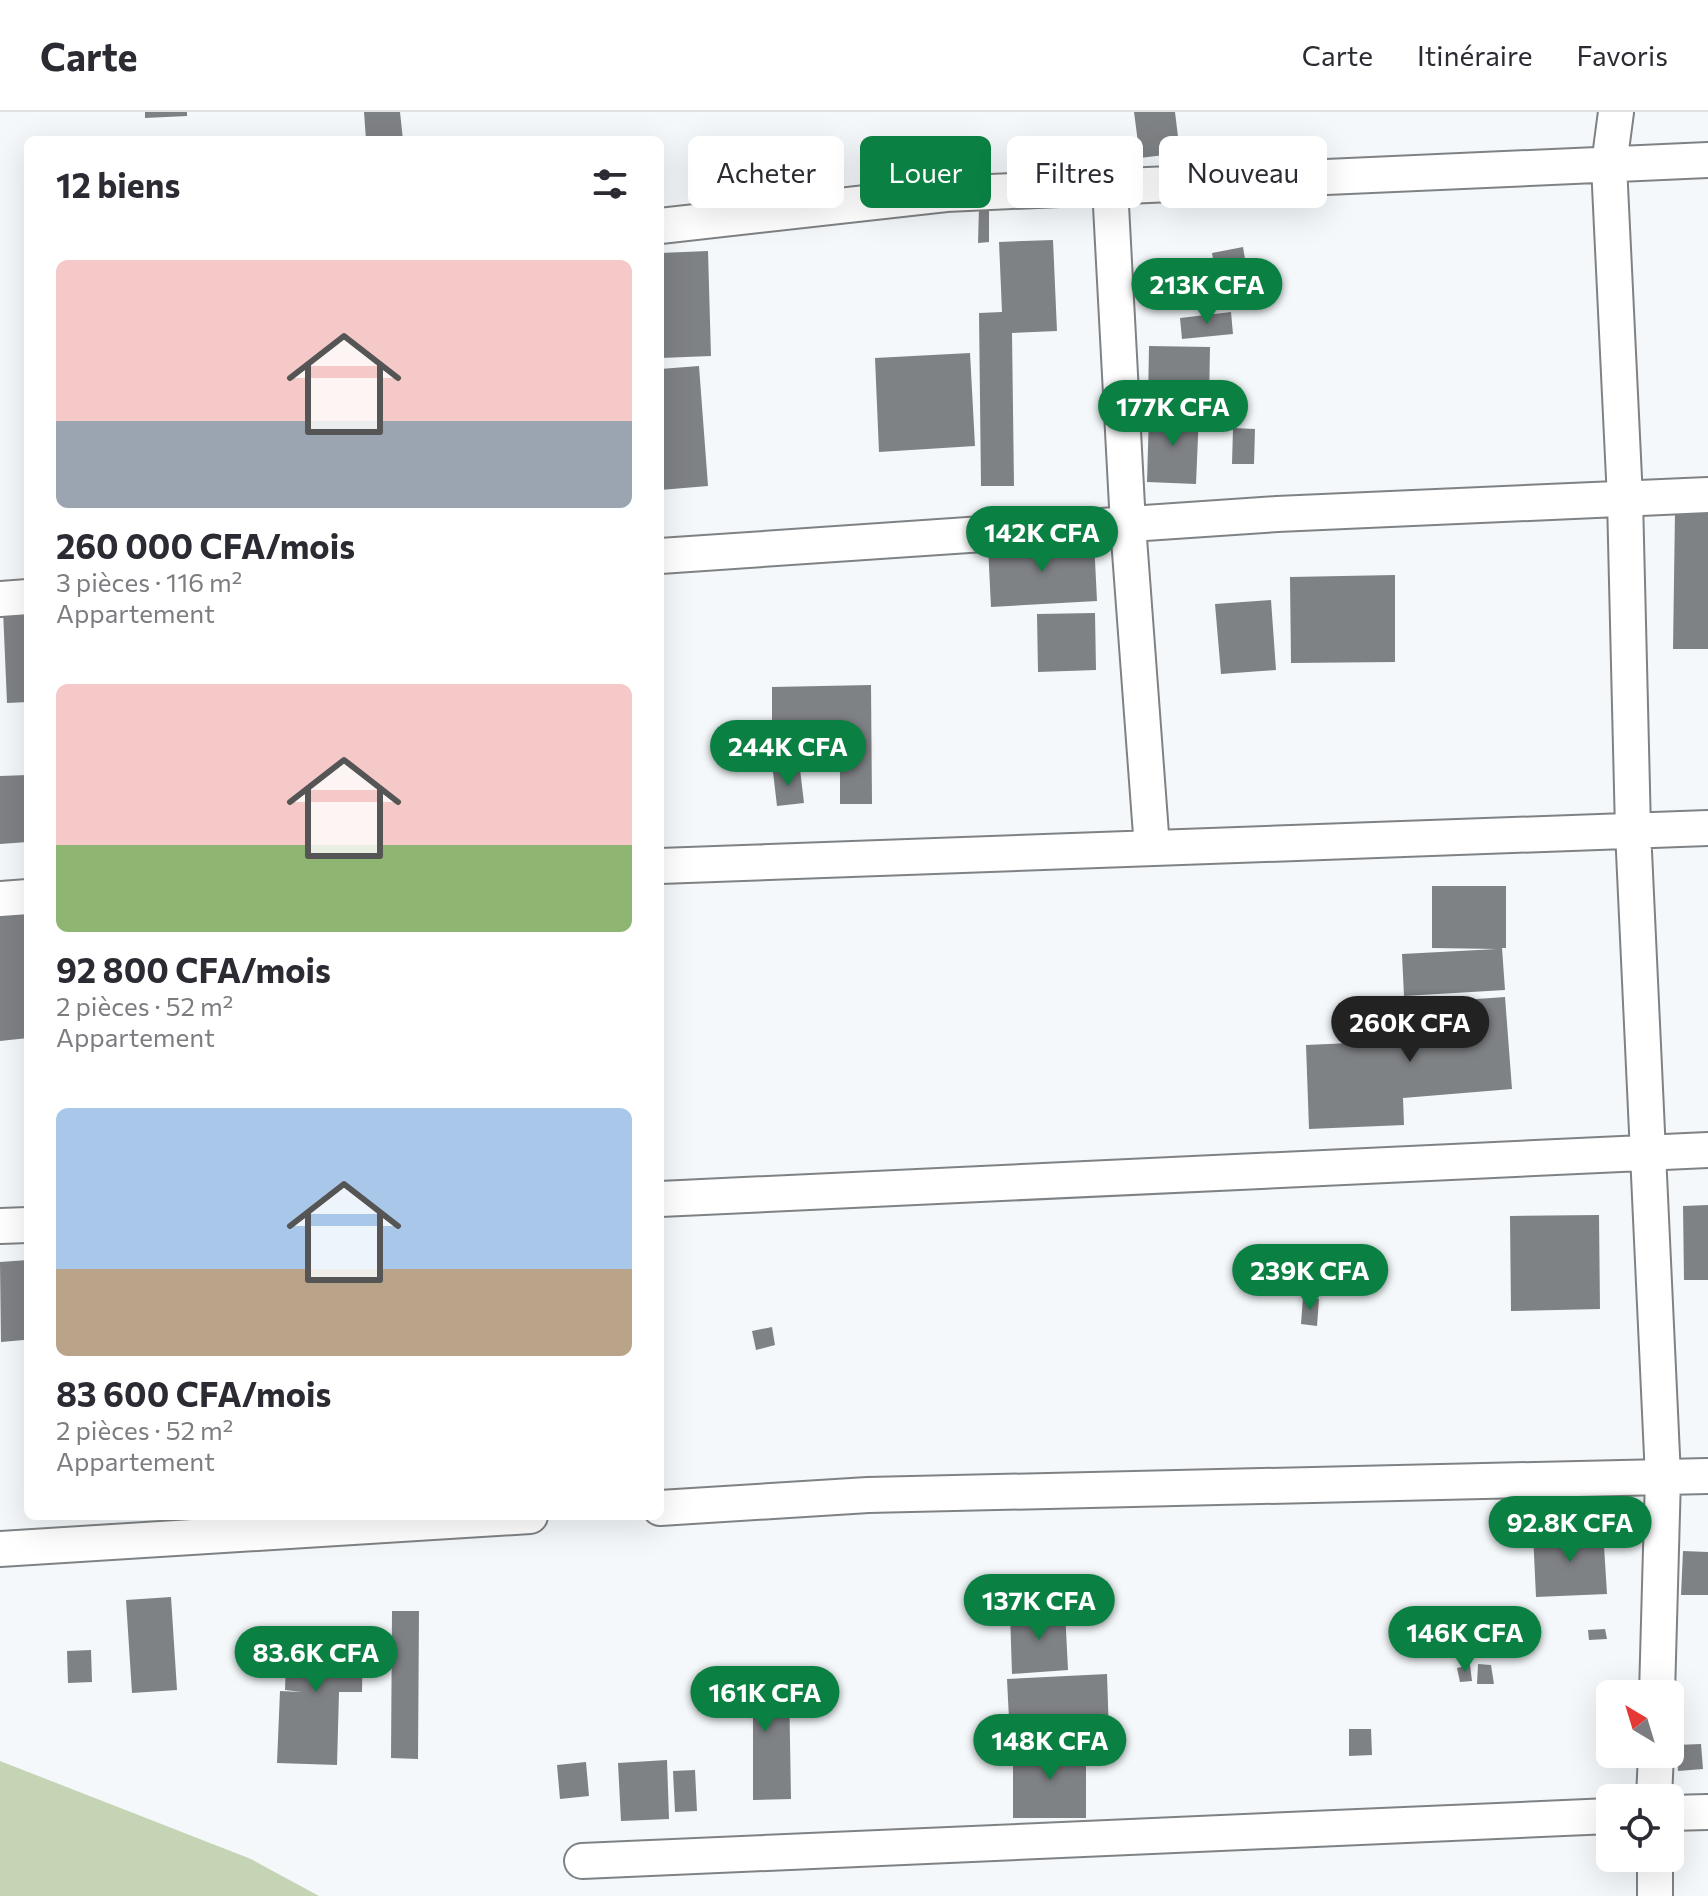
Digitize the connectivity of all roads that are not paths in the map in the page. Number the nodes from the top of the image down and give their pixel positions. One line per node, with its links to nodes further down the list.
1 (1616, 112): 3 (street)
2 (1708, 160): 3 (street)
3 (1609, 165): 4 (street); 9 (street)
4 (1143, 186)
5 (1007, 191): 7 (street)
6 (1111, 208): 10 (street)
7 (664, 226)
8 (1708, 495): 9 (street)
9 (1625, 499): 10 (street); 15 (street)
10 (1128, 525): 11 (street); 16 (street)
11 (664, 556)
12 (24, 597): 13 (street)
13 (0, 599)
14 (1708, 828): 15 (street)
15 (1633, 830): 16 (street); 21 (street)
16 (1152, 848): 17 (street)
17 (664, 866)
18 (24, 897): 19 (street)
19 (0, 899)
20 (1708, 1150): 21 (street)
21 (1649, 1153): 22 (street); 26 (street)
22 (664, 1199)
23 (24, 1225): 24 (street)
24 (0, 1226)
25 (1708, 1476): 26 (street)
26 (1663, 1477): 27 (street); 30 (street)
27 (664, 1508)
28 (466, 1520): 29 (street)
29 (0, 1549)
30 (1657, 1680)
31 (1708, 1812): 32 (street)
32 (1684, 1813)
33 (1596, 1817): 34 (street)
34 (582, 1861)
35 (1655, 1872): 36 (street)
36 (1655, 1896)

